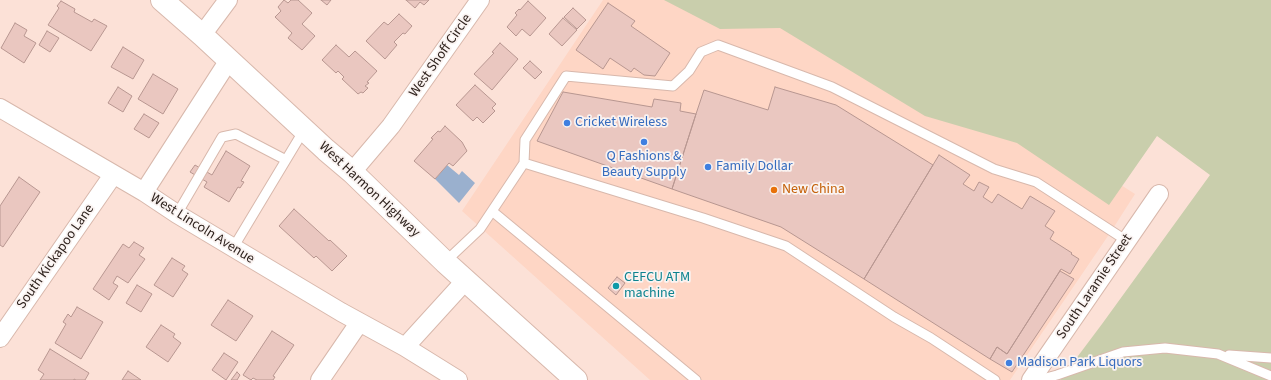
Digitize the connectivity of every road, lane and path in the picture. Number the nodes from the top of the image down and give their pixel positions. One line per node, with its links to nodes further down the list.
1 (162, 0): 4 (main road, West Harmon Highway)
2 (228, 0): 4 (street)
3 (480, 0): 10 (street, West Shoff Circle)
4 (202, 35): 5 (main road, West Harmon Highway)
5 (229, 60): 7 (main road, West Harmon Highway); 12 (street)
6 (0, 108): 11 (street, West Lincoln Avenue)
7 (304, 130): 8 (lane); 10 (main road, West Harmon Highway)
8 (286, 160): 15 (lane); 17 (lane)
9 (524, 163): 14 (lane); 16 (lane); 30 (lane)
10 (352, 172): 18 (main road, West Harmon Highway)
11 (113, 175): 12 (street, West Lincoln Avenue); 21 (street, South Kickapoo Lane)
12 (144, 192): 15 (street, West Lincoln Avenue)
13 (1159, 194): 16 (street, South Laramie Street)
14 (492, 211): 18 (lane); 29 (lane)
15 (177, 214): 17 (street, West Lincoln Avenue)
16 (1127, 241): 31 (street, South Laramie Street)
17 (233, 248): 20 (street, West Lincoln Avenue)
18 (445, 262): 19 (main road, West Harmon Highway)
19 (466, 280): 22 (street); 28 (main road, West Harmon Highway)
20 (359, 323): 22 (street, West Lincoln Avenue); 26 (street)
21 (0, 338)
22 (405, 348): 27 (street, West Lincoln Avenue)
23 (1218, 354): 24 (lane); 25 (lane); 32 (lane)
24 (1271, 358)
25 (1271, 376)
26 (320, 380)
27 (458, 380)
28 (576, 380)
29 (696, 380)
30 (995, 380)
31 (1031, 380)
32 (1038, 380)

